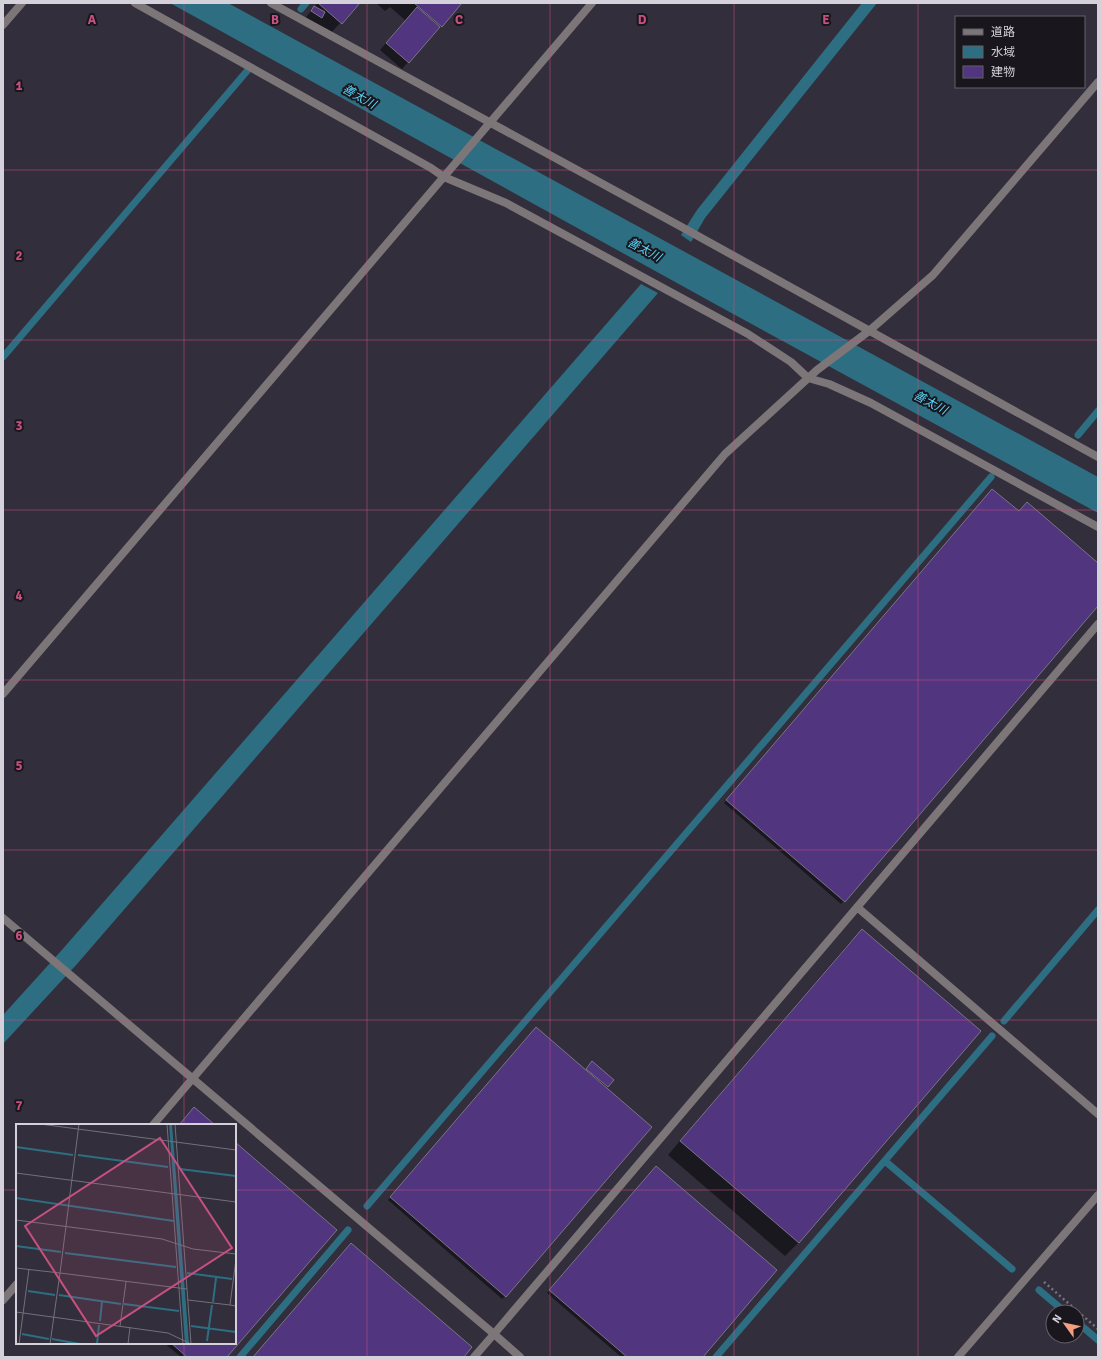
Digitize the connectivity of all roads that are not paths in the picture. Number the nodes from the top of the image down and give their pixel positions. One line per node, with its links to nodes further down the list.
1 (22, 3): 5 (street)
2 (135, 3): 8 (street)
3 (271, 3): 7 (street)
4 (592, 3): 7 (street)
5 (3, 25)
6 (1098, 82): 9 (street)
7 (488, 126): 8 (street); 9 (street)
8 (444, 177): 10 (street); 14 (street)
9 (866, 333): 10 (street); 11 (street)
10 (808, 378): 12 (street); 17 (street)
11 (1098, 457)
12 (1098, 527)
13 (1098, 624): 15 (street)
14 (3, 694)
15 (857, 908): 18 (street); 23 (street)
16 (3, 918): 17 (street)
17 (192, 1079): 19 (street); 23 (street)
18 (1098, 1114)
19 (154, 1124)
20 (1098, 1195): 26 (street)
21 (16, 1285): 22 (street)
22 (3, 1300)
23 (494, 1334): 24 (street); 25 (street)
24 (474, 1357)
25 (520, 1357)
26 (958, 1357)

